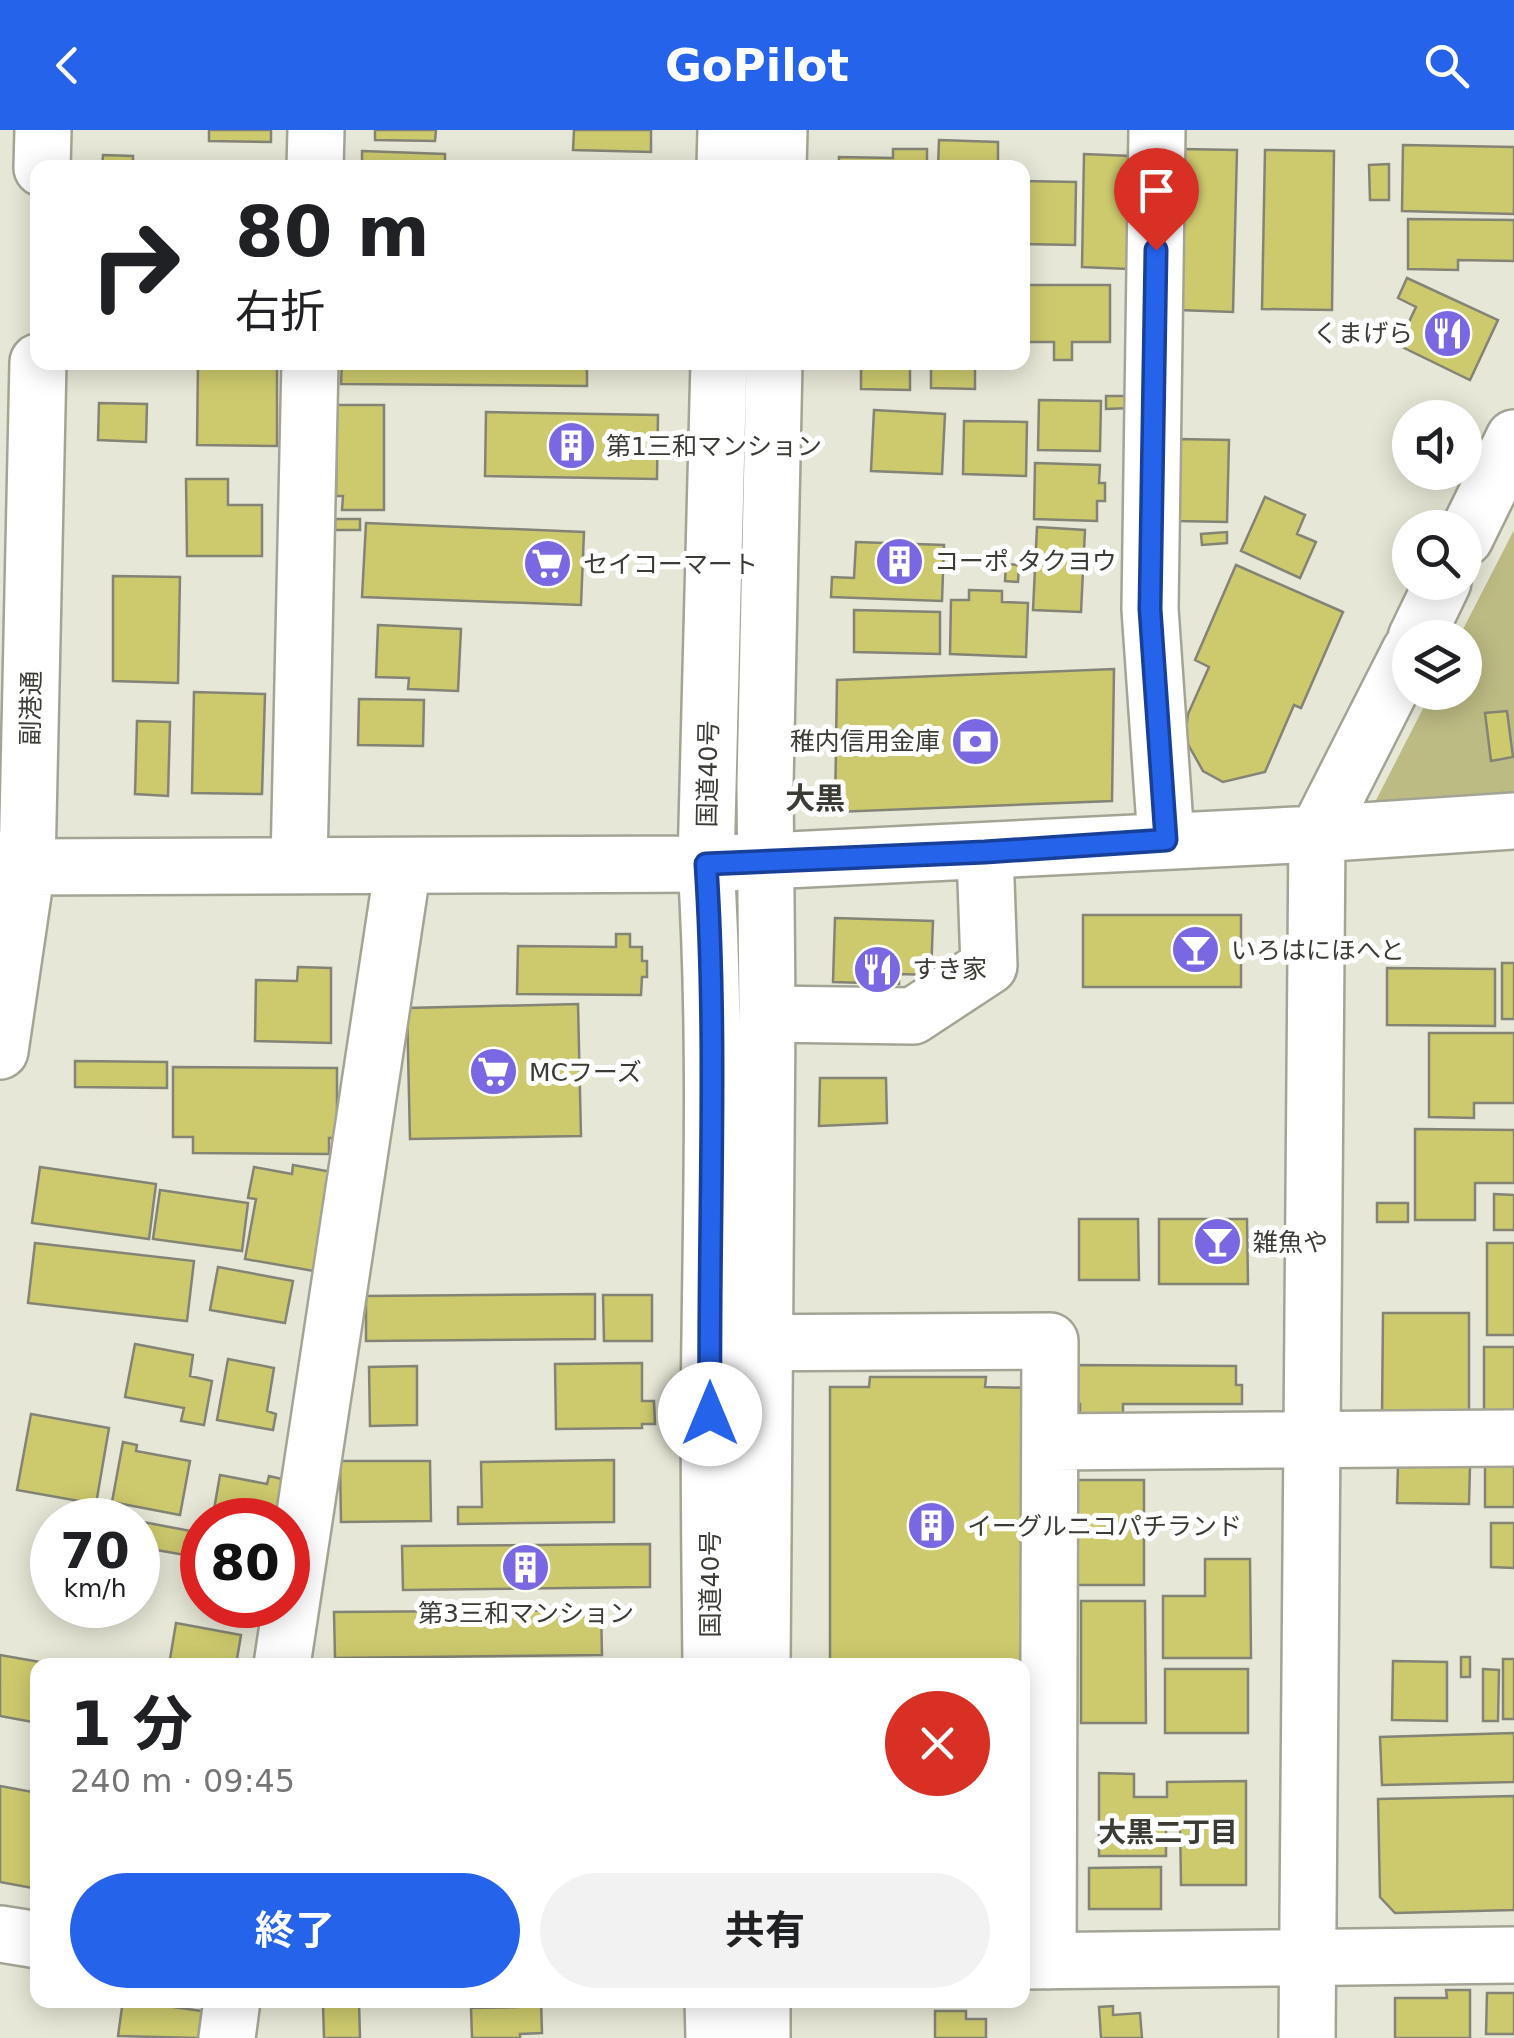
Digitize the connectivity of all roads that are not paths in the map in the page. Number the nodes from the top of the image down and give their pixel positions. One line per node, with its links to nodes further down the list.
1 (43, 130): 6 (main road)
2 (316, 130): 7 (main road)
3 (726, 130): 8 (main road)
4 (779, 130): 9 (main road)
5 (1157, 130): 19 (main road)
6 (42, 160)
7 (315, 160)
8 (725, 160)
9 (778, 160)
10 (38, 370): 22 (main road, 副港通)
11 (310, 370): 23 (main road)
12 (719, 370): 24 (main road, 国道40号)
13 (774, 370): 21 (main road, 国道40号)
14 (1514, 438): 15 (main road)
15 (1479, 510)
16 (1392, 686): 18 (main road)
17 (1514, 821): 18 (main road)
18 (1317, 834): 19 (main road); 31 (main road)
19 (1166, 840): 20 (main road)
20 (985, 852): 21 (main road); 26 (main road)
21 (767, 862): 24 (main road); 26 (main road, 国道40号)
22 (14, 863): 23 (main road); 27 (main road, 副港通)
23 (298, 864): 25 (main road)
24 (706, 864): 25 (main road); 28 (main road, 国道40号)
25 (403, 866): 33 (main road)
26 (767, 1014): 29 (main road, 国道40号)
27 (0, 1051)
28 (710, 1343): 29 (main road); 34 (main road, 国道40号)
29 (763, 1344): 32 (main road); 35 (main road, 国道40号)
30 (1514, 1438): 31 (main road)
31 (1312, 1440): 32 (main road); 39 (main road)
32 (1050, 1442): 40 (main road)
33 (283, 1658)
34 (711, 1658)
35 (762, 1658)
36 (0, 1934): 37 (main road)
37 (30, 1939)
38 (1514, 1955): 39 (main road)
39 (1307, 1956): 40 (main road); 47 (main road)
40 (1035, 1961)
41 (231, 2008): 44 (main road)
42 (713, 2008): 45 (main road)
43 (762, 2008): 46 (main road)
44 (227, 2038)
45 (714, 2038)
46 (762, 2038)
47 (1307, 2038)

